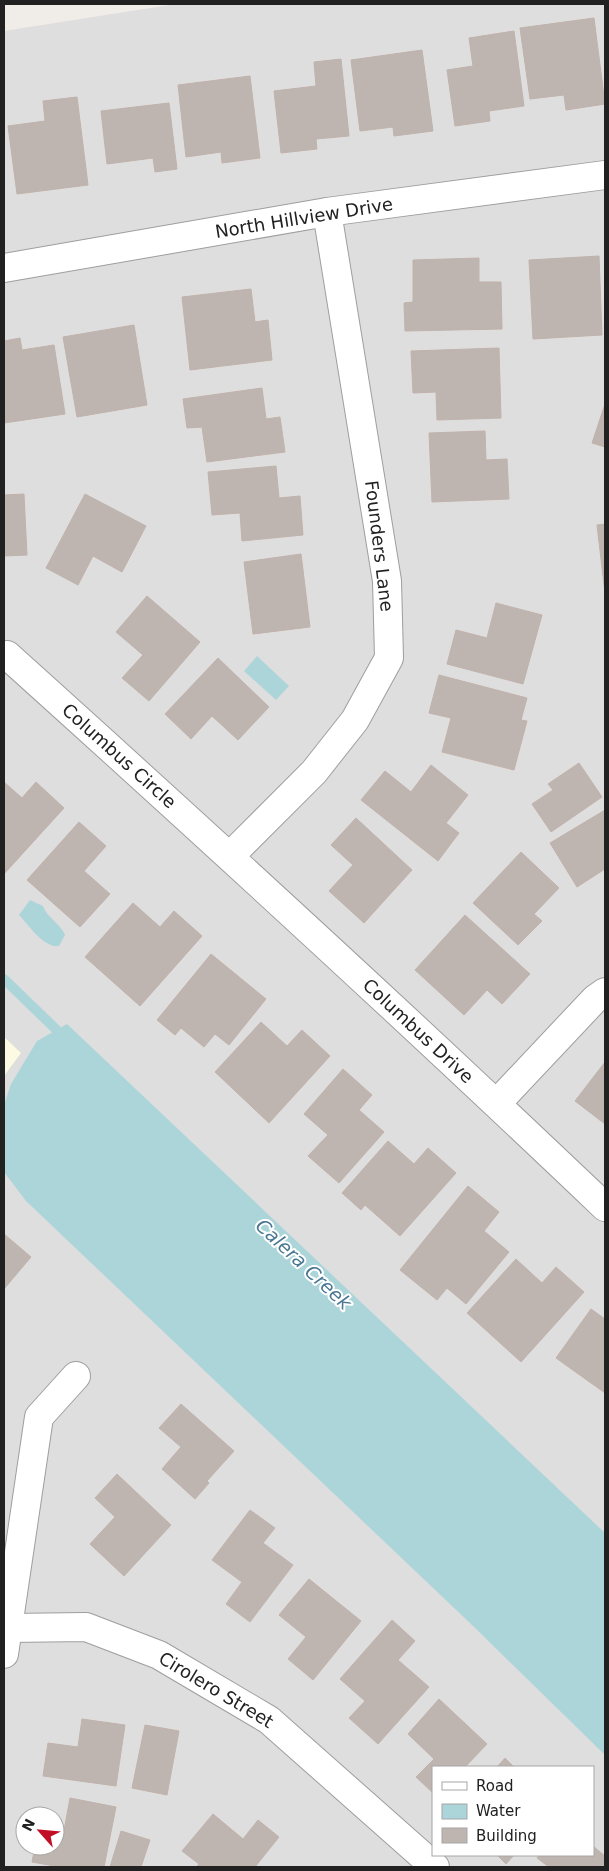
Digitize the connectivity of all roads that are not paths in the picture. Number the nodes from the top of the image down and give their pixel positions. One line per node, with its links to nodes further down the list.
1 (605, 175): 2 (street, North Hillview Drive)
2 (327, 212): 3 (street, North Hillview Drive); 5 (street, Founders Lane)
3 (4, 268)
4 (7, 655): 5 (street, Columbus Circle)
5 (230, 856): 7 (street, Columbus Drive)
6 (605, 992): 7 (street)
7 (496, 1103): 8 (street, Columbus Drive)
8 (605, 1207)
9 (76, 1376): 10 (street)
10 (8, 1628): 11 (street); 12 (street, Cirolero Street)
11 (4, 1654)
12 (435, 1867)

